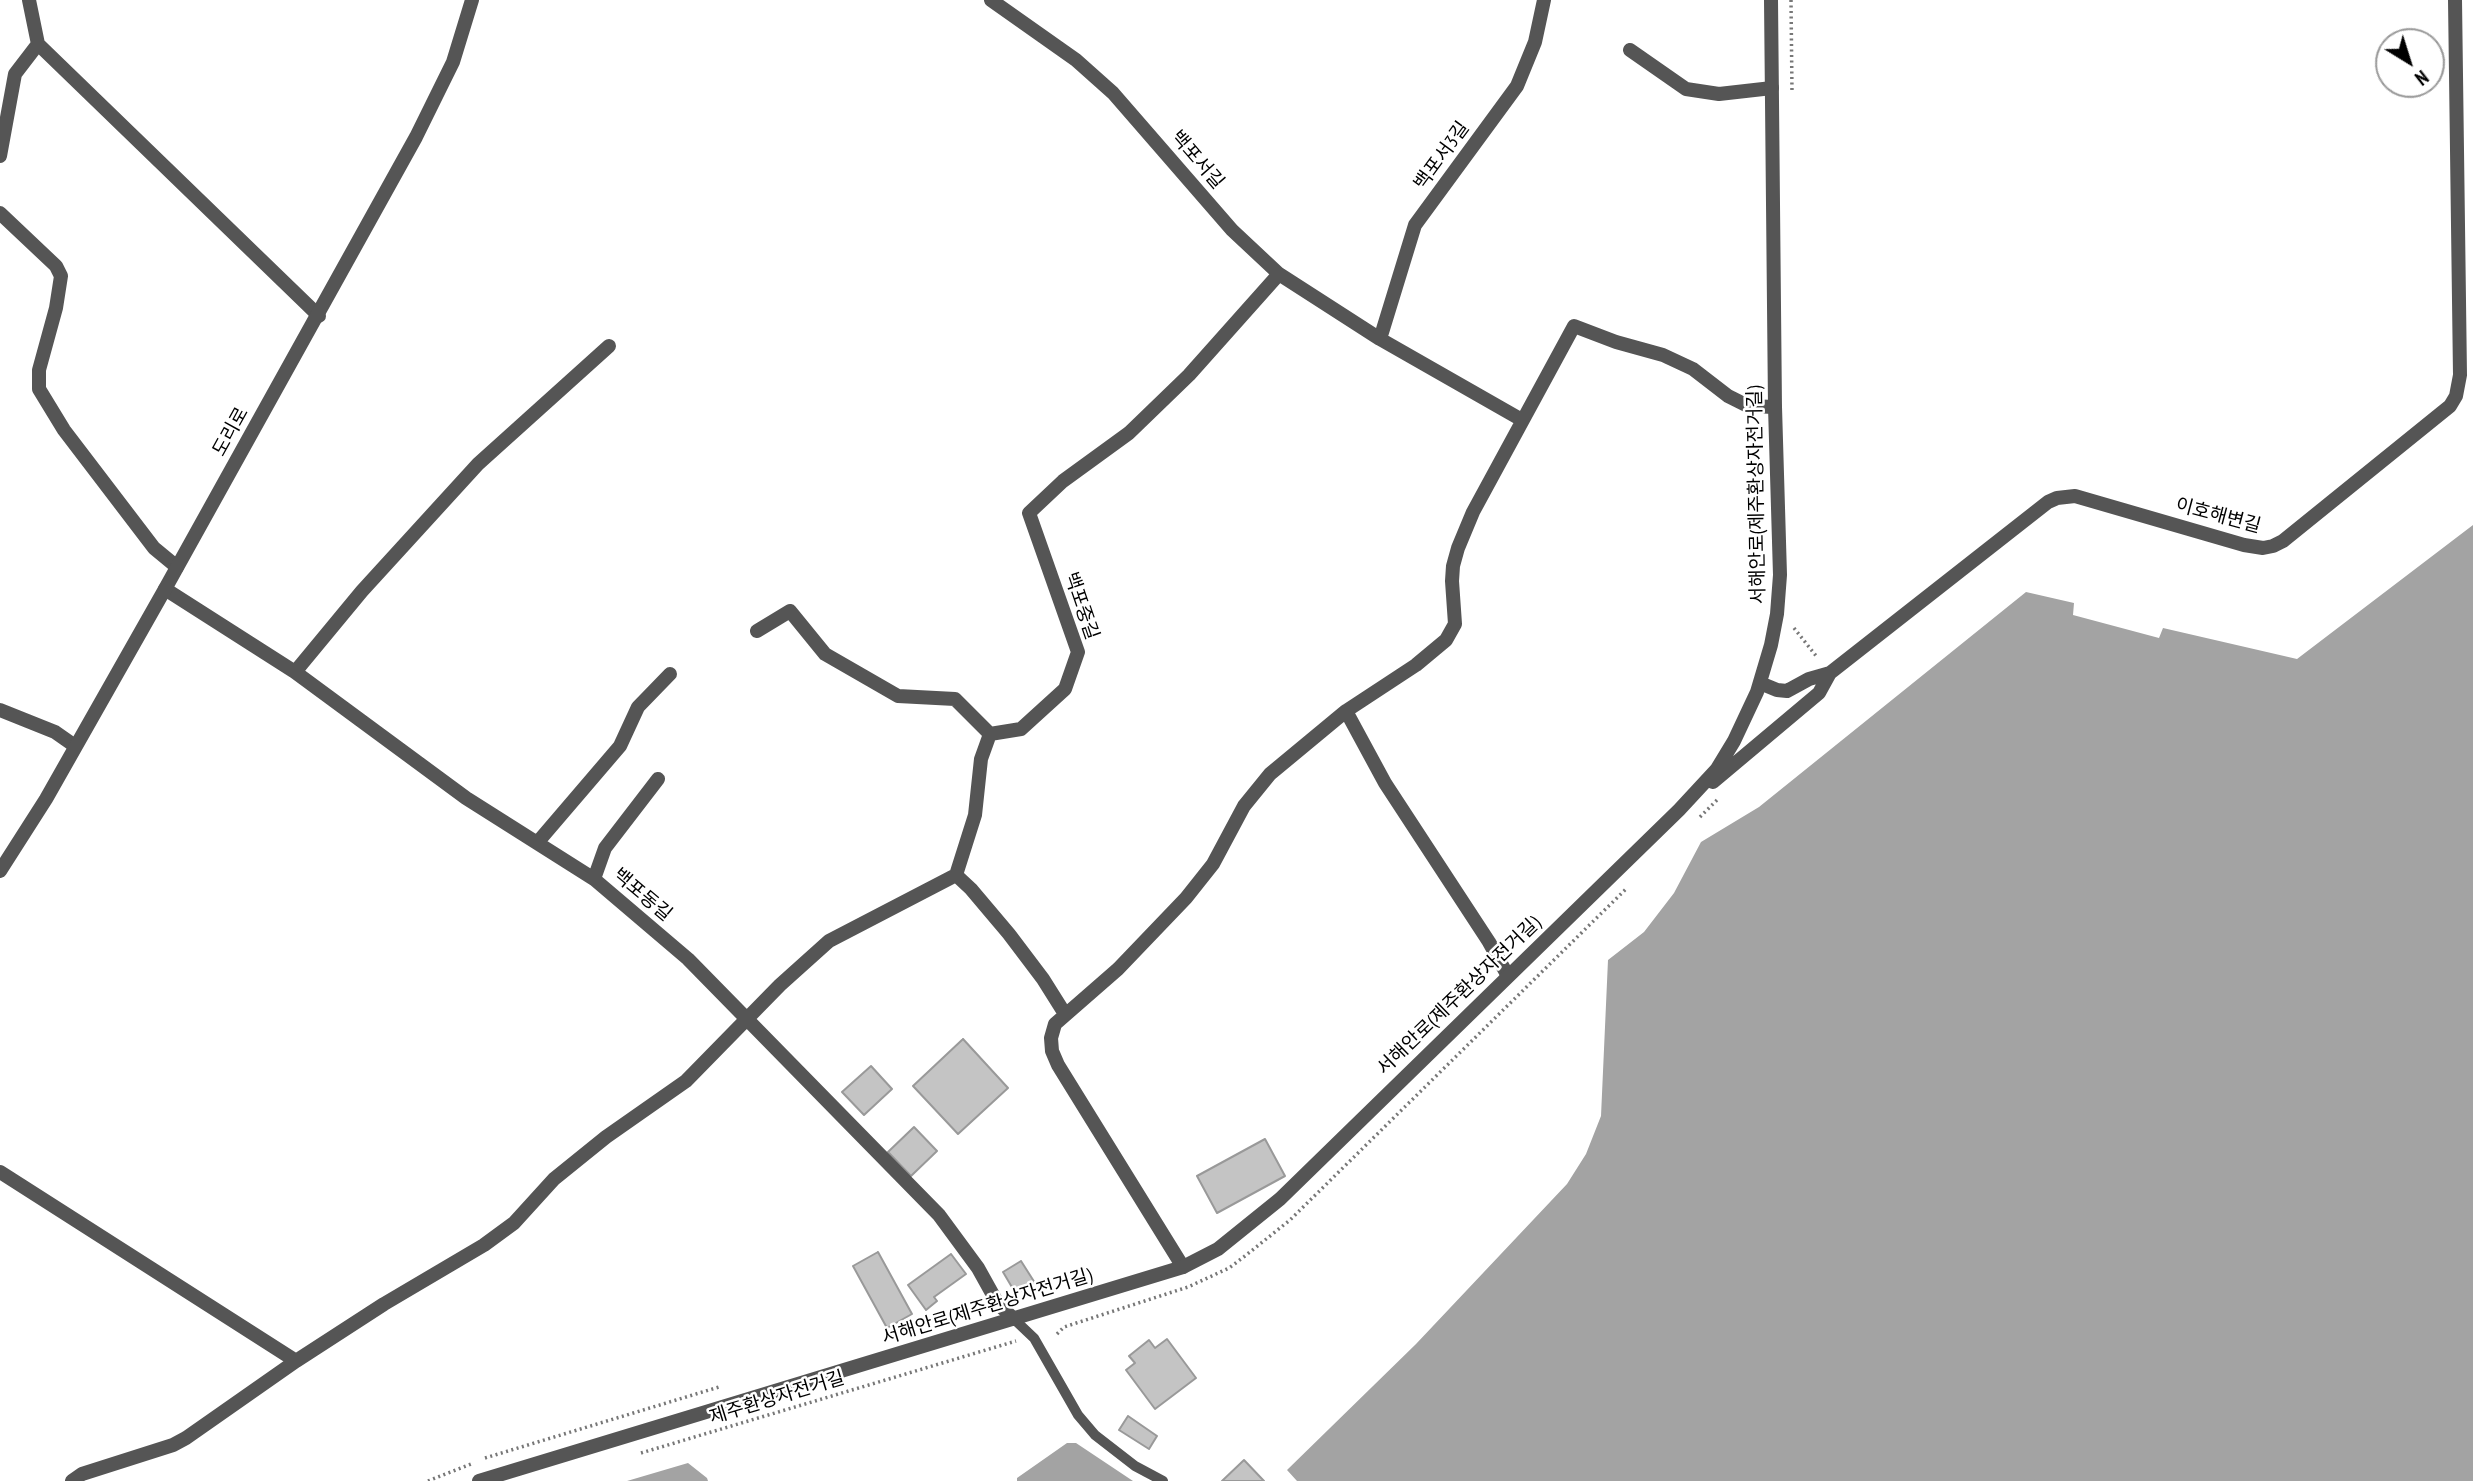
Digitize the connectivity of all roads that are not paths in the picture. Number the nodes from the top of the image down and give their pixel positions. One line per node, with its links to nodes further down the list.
1 (29, 0): 7 (street)
2 (472, 0): 13 (street, 도리로)
3 (990, 0): 12 (street, 백포서길)
4 (1544, 0): 14 (street, 백포서3길)
5 (1771, 0): 9 (street, 서해안로(제주환상자전거길))
6 (2455, 0): 23 (street, 이호해변길)
7 (38, 44): 10 (street); 13 (street)
8 (1630, 50): 9 (street)
9 (1772, 88): 16 (street, 서해안로(제주환상자전거길))
10 (0, 156)
11 (0, 213): 18 (street)
12 (1279, 274): 14 (street, 백포서길); 27 (street, 백포중길)
13 (319, 316): 18 (street, 도리로)
14 (1380, 339): 17 (street, 백포서길)
15 (609, 346): 21 (street)
16 (1775, 407): 17 (street); 24 (street, 서해안로(제주환상자전거길))
17 (1522, 420): 26 (street)
18 (177, 567): 19 (street, 도리로)
19 (165, 589): 21 (street, 백포동길); 28 (street, 도리로)
20 (757, 631): 27 (street)
21 (295, 672): 31 (street, 백포동길)
22 (670, 674): 31 (street)
23 (1830, 674): 24 (street); 30 (street, 이호해변길)
24 (1760, 683): 30 (street, 서해안로(제주환상자전거길))
25 (0, 710): 28 (street)
26 (1346, 711): 35 (street); 36 (street)
27 (990, 734): 33 (street)
28 (75, 746): 32 (street, 도리로)
29 (658, 779): 34 (street)
30 (1679, 810): 35 (street, 서해안로(제주환상자전거길))
31 (537, 843): 34 (street, 백포동길)
32 (0, 871)
33 (956, 875): 36 (street); 37 (street)
34 (594, 879): 37 (street, 백포동길)
35 (1508, 976): 39 (street, 서해안로(제주환상자전거길))
36 (1065, 1014): 39 (street)
37 (747, 1020): 40 (street, 백포동길); 41 (street)
38 (0, 1172): 41 (street)
39 (1183, 1267): 40 (street, 서해안로(제주환상자전거길))
40 (1014, 1319): 43 (street, 서해안로(제주환상자전거길)); 44 (lane)
41 (296, 1361): 42 (street)
42 (72, 1481)
43 (479, 1481)
44 (1163, 1481)

